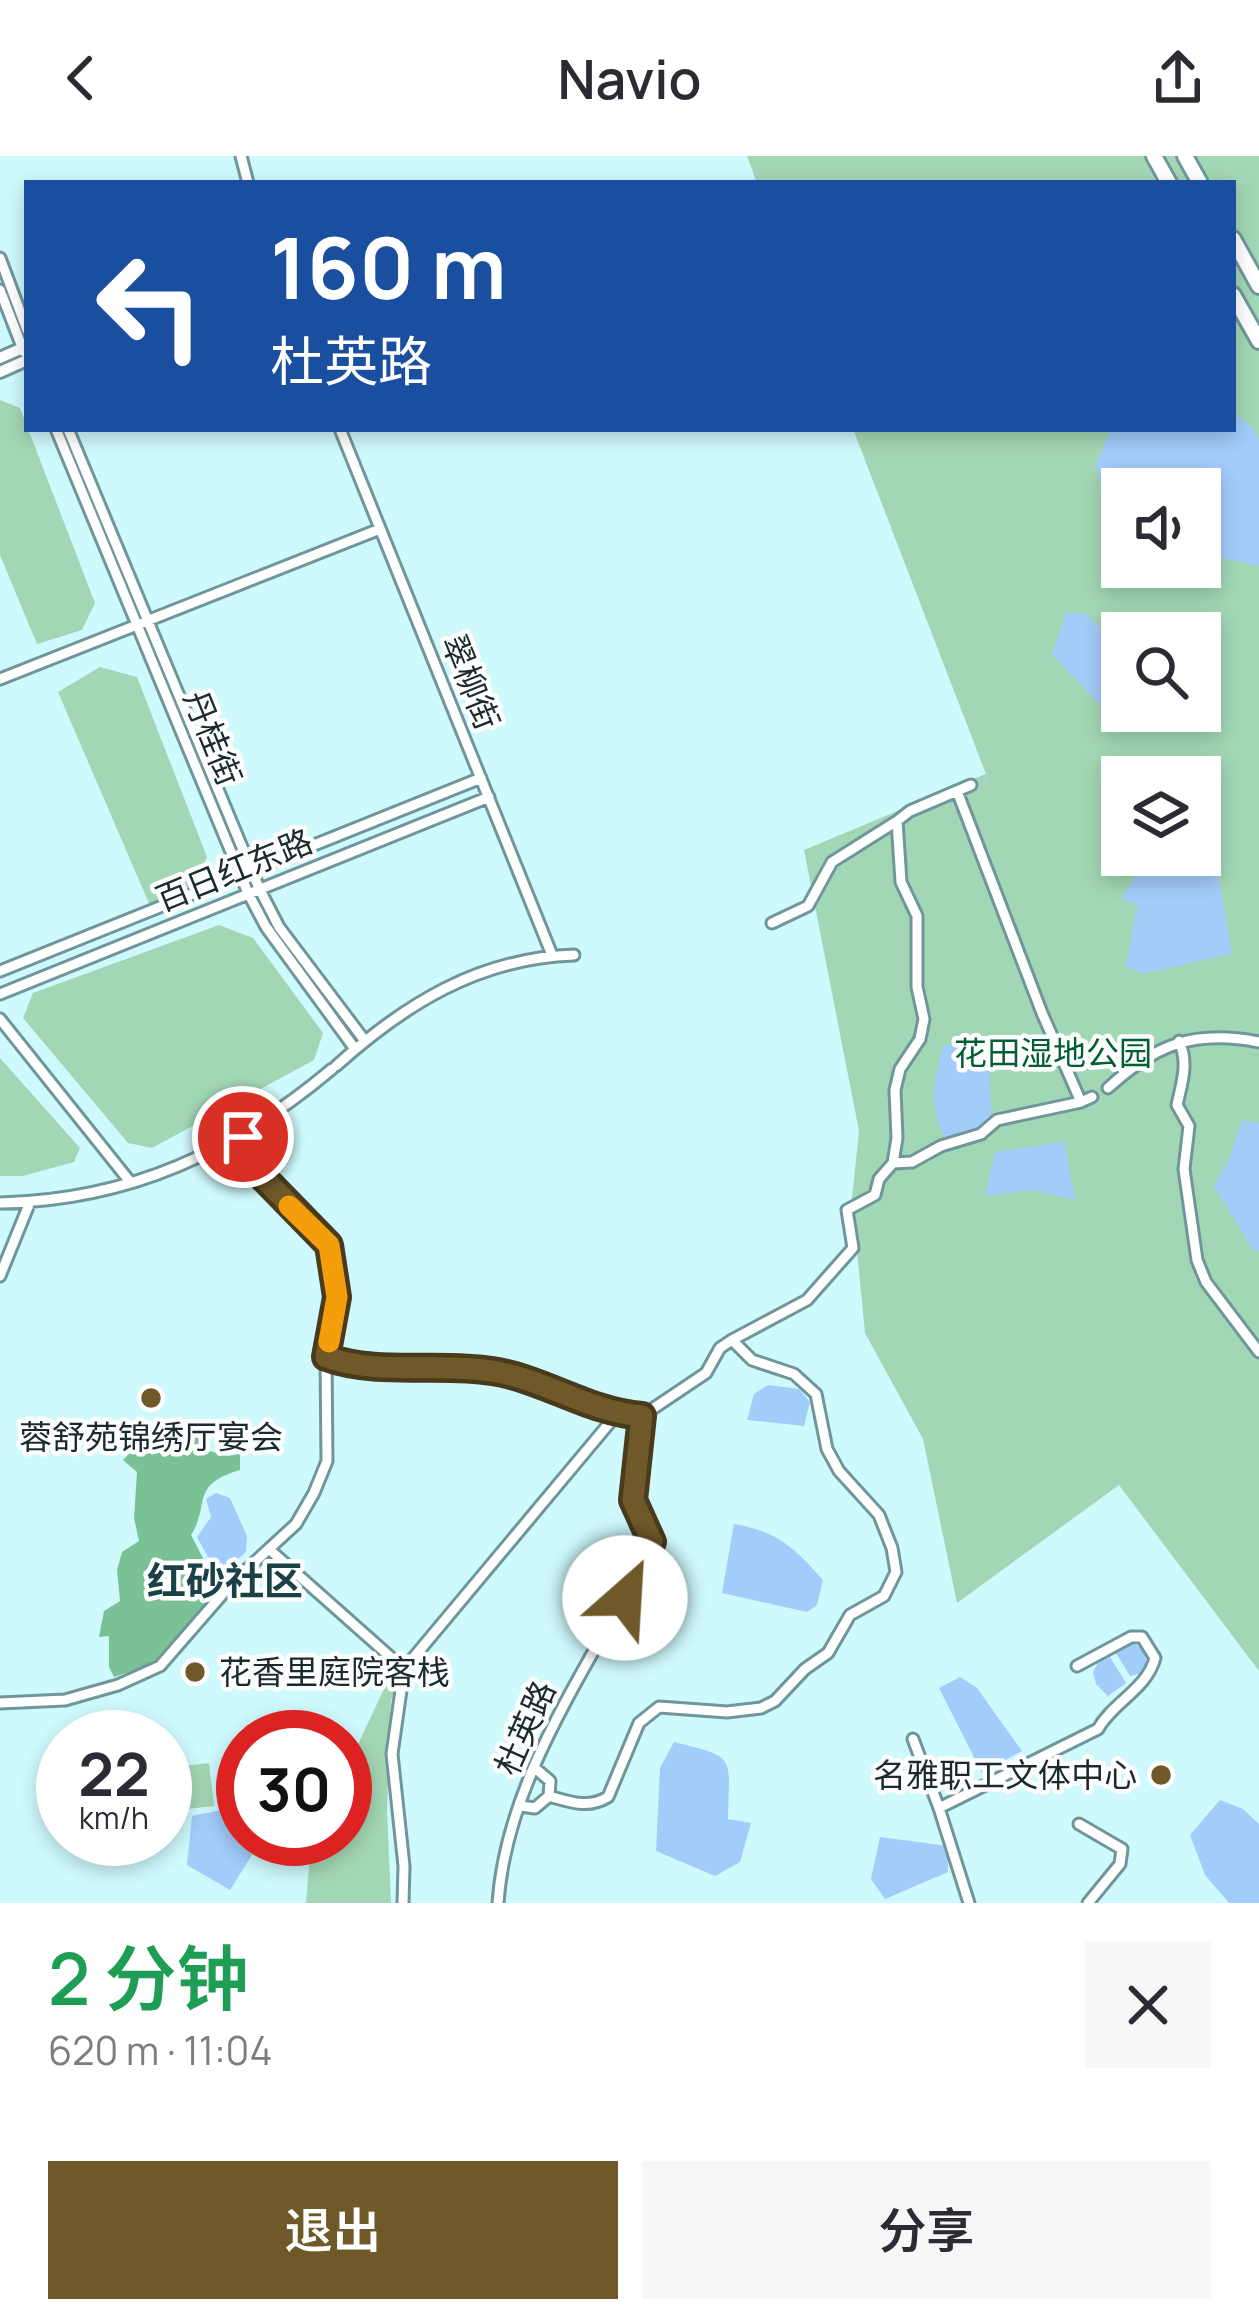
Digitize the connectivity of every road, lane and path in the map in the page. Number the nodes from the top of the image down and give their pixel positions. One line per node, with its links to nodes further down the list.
1 (1236, 244): 3 (highway)
2 (0, 259): 6 (street)
3 (1259, 286)
4 (0, 290): 8 (street)
5 (1236, 300): 7 (highway)
6 (24, 322)
7 (1259, 340)
8 (24, 350)
9 (57, 432): 13 (street, 丹桂街)
10 (69, 432): 13 (street, 丹桂街)
11 (341, 432): 12 (street, 翠柳街)
12 (380, 529): 13 (street); 15 (street, 翠柳街)
13 (142, 622): 14 (street); 20 (street, 丹桂街)
14 (0, 679)
15 (481, 778): 18 (street, 翠柳街); 20 (street, 百日红东路)
16 (970, 785): 17 (street)
17 (957, 791): 19 (street); 33 (street)
18 (489, 797): 21 (street, 百日红东路); 23 (street, 翠柳街)
19 (897, 820): 22 (street); 33 (street)
20 (246, 872): 21 (street, 丹桂街); 25 (street, 百日红东路)
21 (253, 891): 26 (street, 百日红东路); 30 (street, 丹桂街)
22 (772, 923)
23 (552, 955): 24 (street); 30 (street)
24 (574, 955)
25 (0, 971)
26 (0, 994)
27 (0, 1019): 34 (street)
28 (1179, 1041): 29 (street); 31 (street); 39 (street)
29 (1259, 1042)
30 (360, 1045): 32 (street)
31 (1108, 1088)
32 (243, 1137): 34 (street); 40 (street)
33 (893, 1162): 38 (street)
34 (130, 1183): 35 (street)
35 (29, 1202): 36 (street); 37 (street)
36 (0, 1203)
37 (0, 1276)
38 (732, 1340): 42 (street); 49 (street)
39 (1259, 1352)
40 (326, 1357): 41 (street); 43 (street)
41 (617, 1414): 42 (street); 45 (street)
42 (642, 1416): 48 (street, 杜英路)
43 (270, 1550): 45 (street); 46 (street)
44 (1077, 1666): 51 (street)
45 (404, 1670): 53 (street)
46 (0, 1703)
47 (914, 1739): 51 (street)
48 (536, 1768): 49 (street); 50 (street, 杜英路)
49 (549, 1796): 50 (street)
50 (521, 1806): 54 (street, 杜英路)
51 (938, 1808): 55 (street)
52 (1079, 1824): 56 (street)
53 (404, 1903)
54 (498, 1903)
55 (969, 1903)
56 (1088, 1903)

